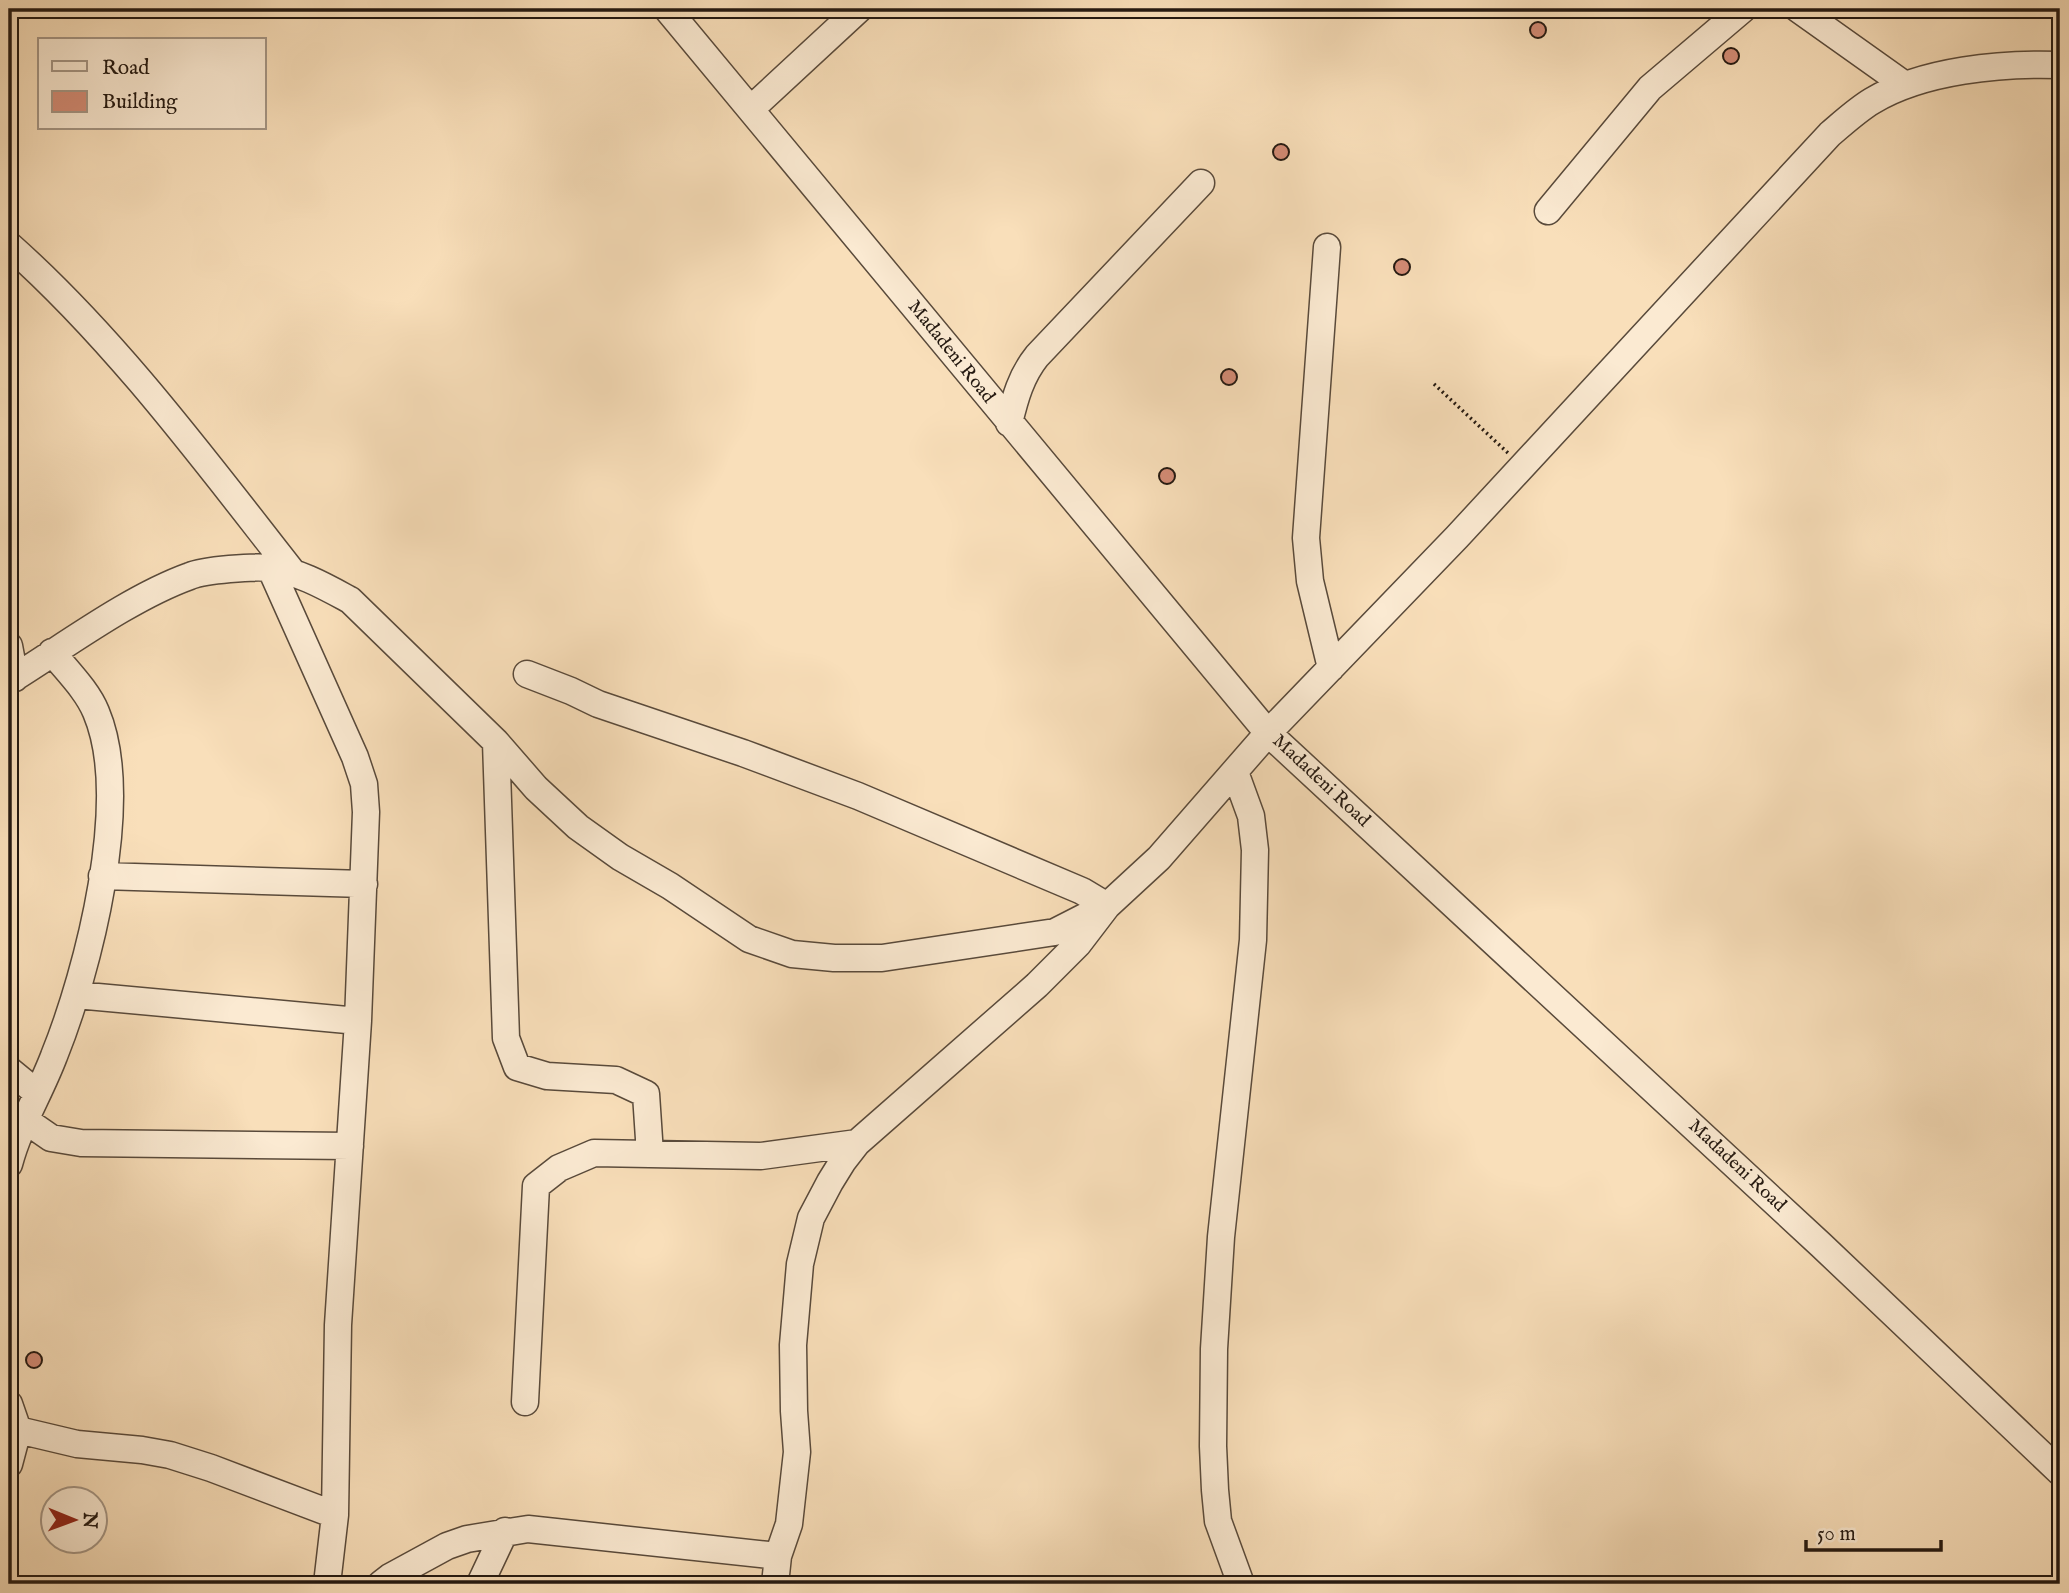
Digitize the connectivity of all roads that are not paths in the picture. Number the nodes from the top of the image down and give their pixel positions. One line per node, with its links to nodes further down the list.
1 (667, 9): 7 (street, Madadeni Road)
2 (859, 9): 7 (street)
3 (1743, 9): 9 (street)
4 (1798, 9): 6 (street)
5 (2060, 65): 6 (street)
6 (1905, 85): 16 (street)
7 (751, 109): 12 (street, Madadeni Road)
8 (1201, 183): 12 (street)
9 (1548, 211)
10 (9, 245): 13 (street)
11 (1327, 247): 16 (street)
12 (1009, 423): 19 (street, Madadeni Road)
13 (282, 570): 15 (street); 20 (street); 23 (street)
14 (9, 646): 18 (street)
15 (52, 652): 18 (street); 22 (street)
16 (1331, 667): 19 (street)
17 (527, 674): 24 (street)
18 (12, 679)
19 (1268, 733): 21 (street); 38 (street, Madadeni Road)
20 (496, 742): 24 (street); 32 (street)
21 (1234, 772): 24 (street); 46 (street)
22 (102, 876): 23 (street); 25 (street)
23 (364, 884): 26 (street)
24 (1107, 906): 30 (street)
25 (76, 995): 26 (street); 28 (street)
26 (358, 1021): 31 (street)
27 (9, 1070): 28 (street)
28 (37, 1093): 29 (street)
29 (26, 1120): 31 (street); 33 (street)
30 (857, 1143): 32 (street); 41 (street)
31 (350, 1146): 39 (street)
32 (650, 1154): 34 (street)
33 (9, 1164)
34 (525, 1402)
35 (9, 1405): 36 (street)
36 (18, 1430): 37 (street); 39 (street)
37 (9, 1464)
38 (2060, 1472)
39 (335, 1515): 42 (street)
40 (505, 1531): 41 (street); 43 (street); 44 (street)
41 (778, 1556): 45 (street)
42 (327, 1584)
43 (381, 1584)
44 (480, 1584)
45 (775, 1584)
46 (1241, 1584)

